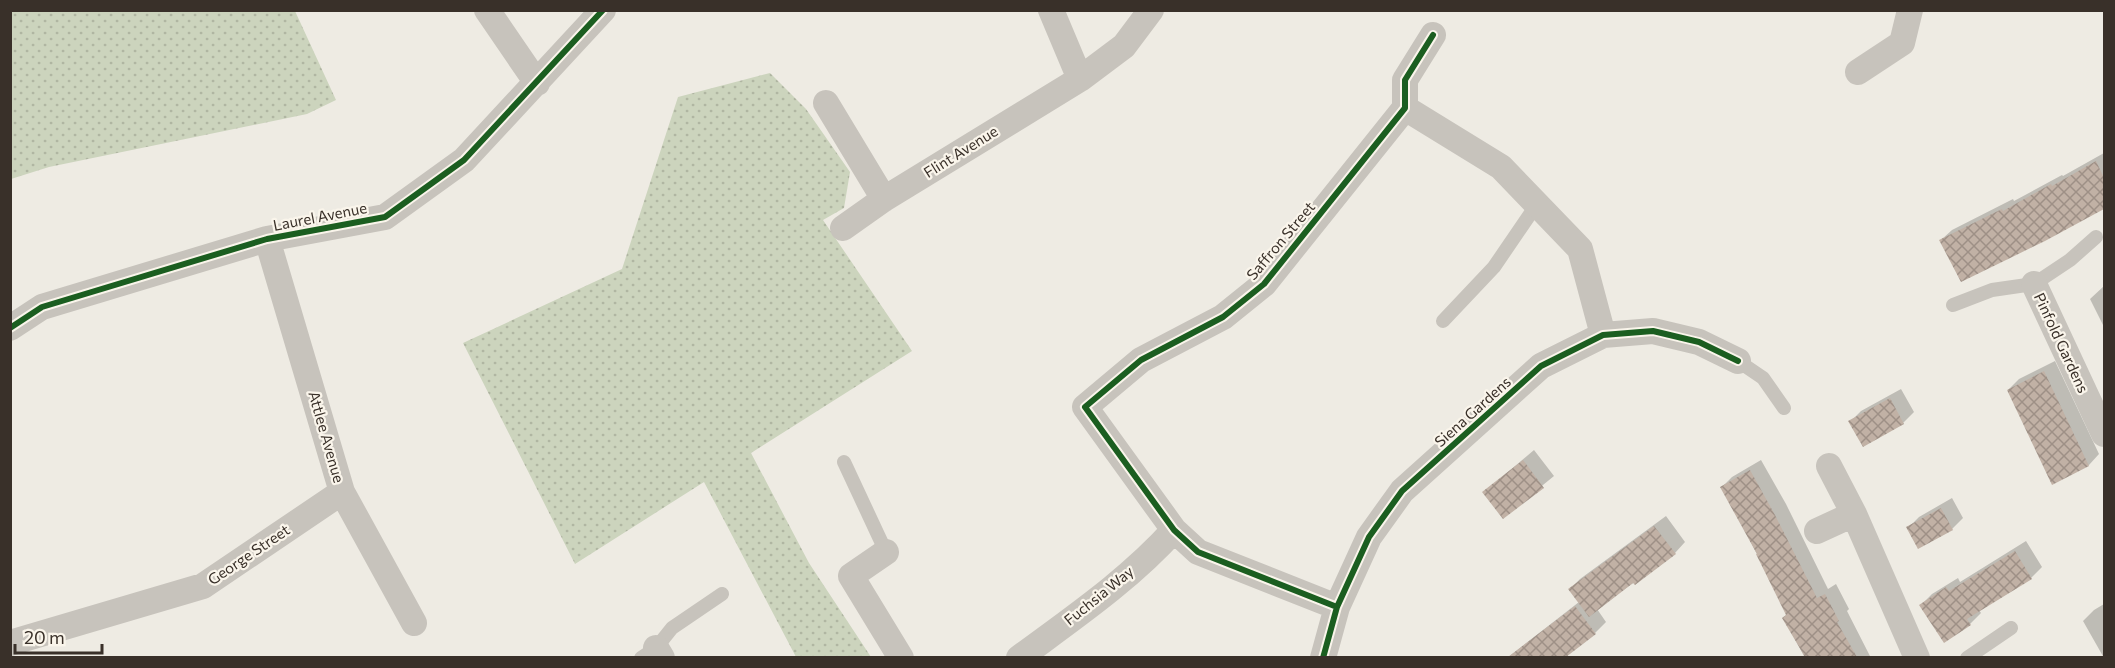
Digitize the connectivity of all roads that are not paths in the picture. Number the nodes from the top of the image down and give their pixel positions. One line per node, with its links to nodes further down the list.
1 (487, 10): 9 (street)
2 (603, 10): 9 (street, Laurel Avenue)
3 (1052, 10): 8 (street)
4 (1151, 10): 8 (street, Flint Avenue)
5 (1910, 10): 7 (street)
6 (1433, 35): 11 (street)
7 (1858, 72)
8 (1080, 79): 12 (street, Flint Avenue)
9 (537, 83): 16 (street, Laurel Avenue)
10 (826, 103): 12 (street)
11 (1405, 108): 13 (street); 29 (street, Saffron Street)
12 (884, 199): 14 (street, Flint Avenue)
13 (1537, 204): 19 (lane); 21 (street)
14 (843, 228)
15 (2096, 237): 17 (lane)
16 (267, 239): 20 (street, Laurel Avenue); 27 (street, Attlee Avenue)
17 (2034, 284): 18 (lane); 24 (street, Pinfold Gardens)
18 (1953, 305)
19 (1443, 321)
20 (10, 328)
21 (1603, 335): 22 (street, Siena Gardens); 33 (street, Siena Gardens)
22 (1738, 360): 23 (lane)
23 (1784, 408)
24 (2104, 434)
25 (844, 462): 31 (lane)
26 (1829, 466): 28 (street)
27 (342, 492): 34 (street, Attlee Avenue); 36 (street, George Street)
28 (1854, 513): 30 (street); 41 (street)
29 (1174, 530): 33 (street); 39 (street, Fuchsia Way)
30 (1817, 531)
31 (886, 552): 38 (street)
32 (722, 594): 37 (lane)
33 (1337, 607): 40 (street, Siena Gardens)
34 (414, 623)
35 (2011, 628): 42 (lane)
36 (10, 643)
37 (653, 654)
38 (901, 657)
39 (1019, 657)
40 (1323, 657)
41 (1917, 657)
42 (1967, 657)

